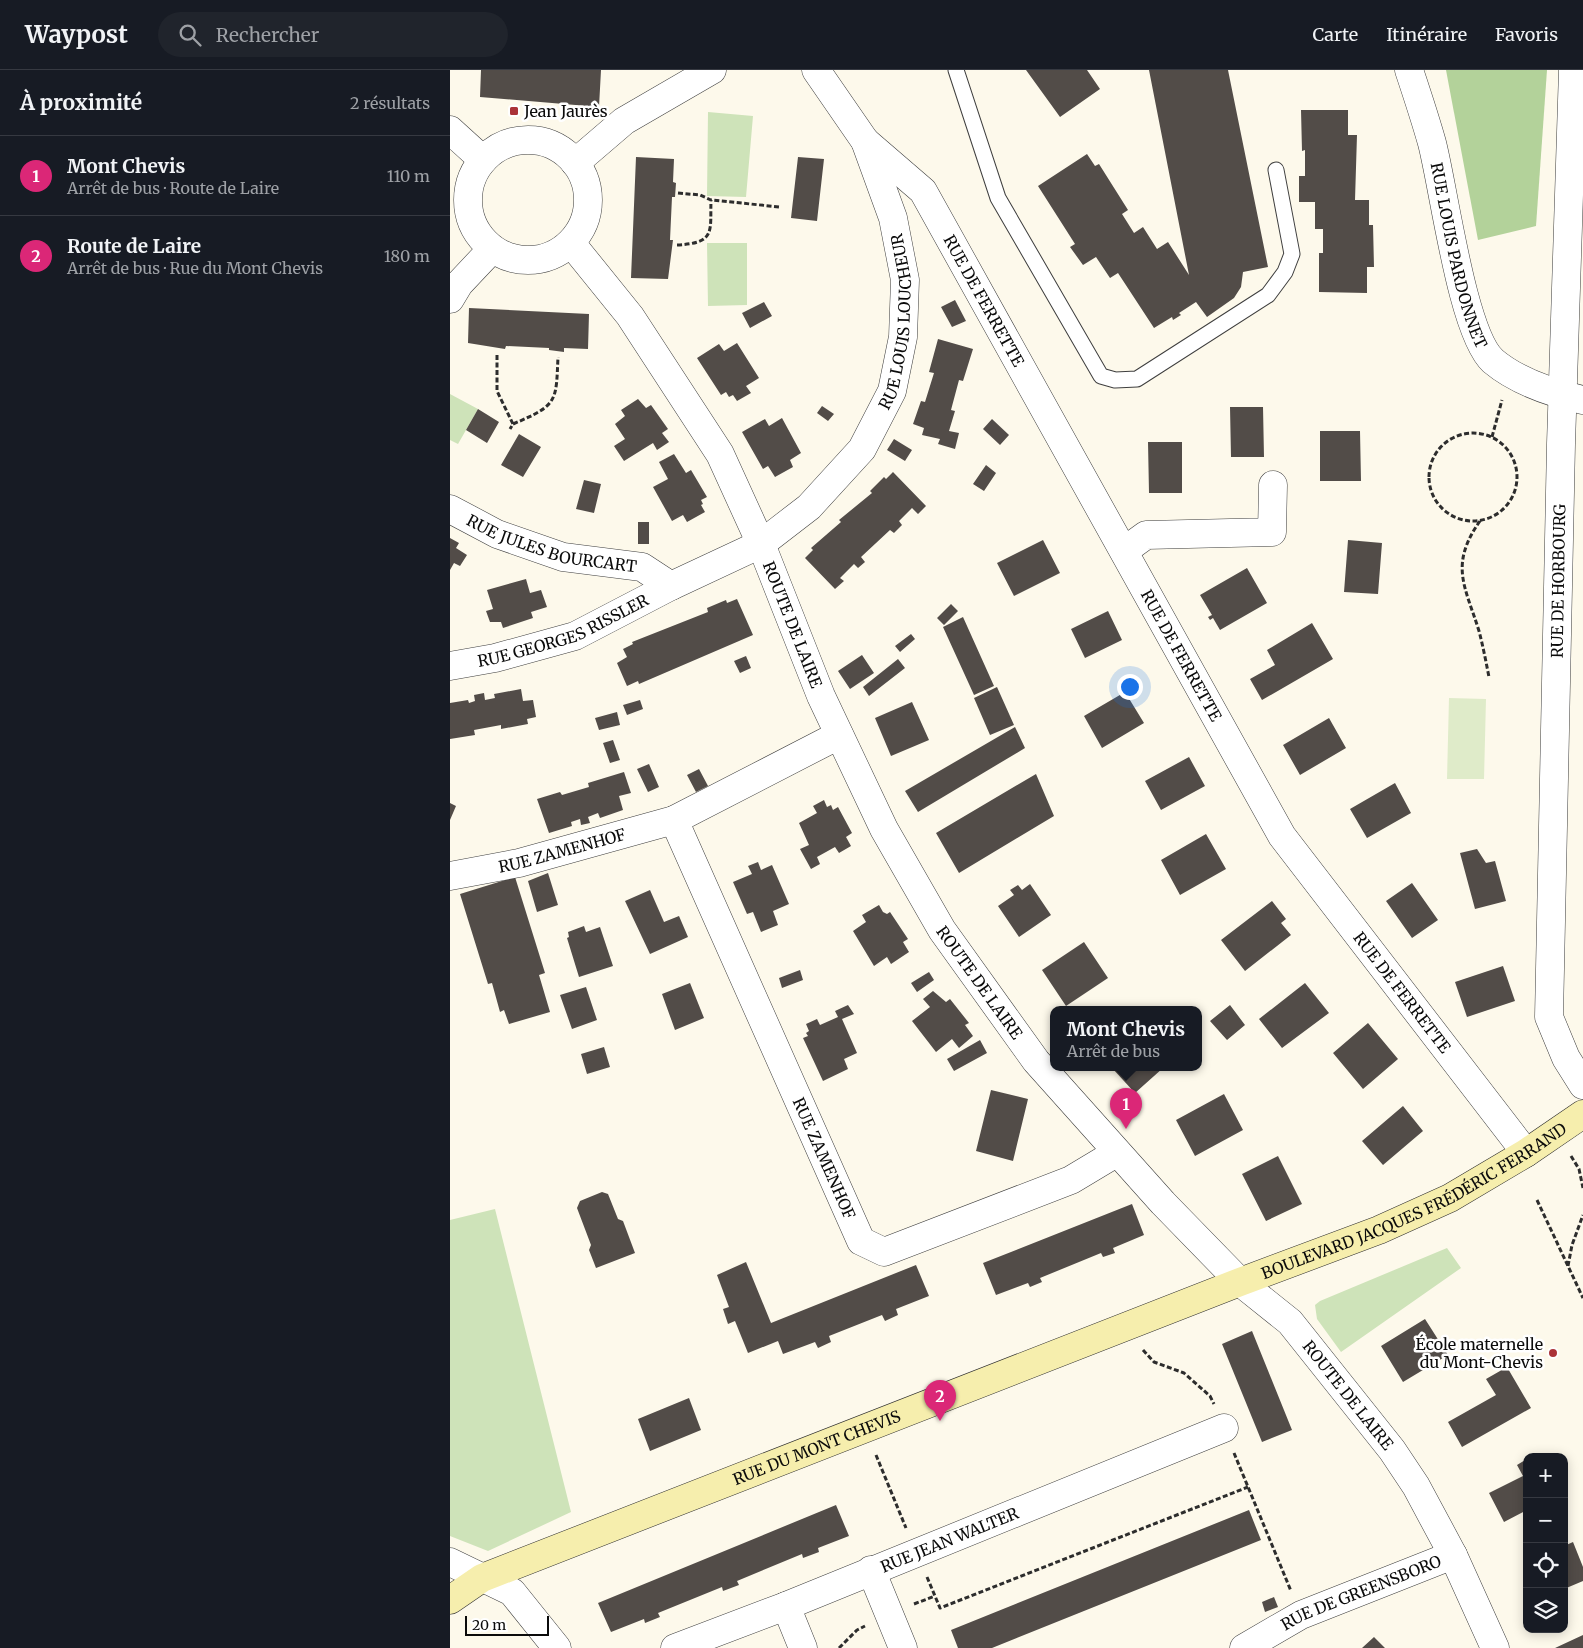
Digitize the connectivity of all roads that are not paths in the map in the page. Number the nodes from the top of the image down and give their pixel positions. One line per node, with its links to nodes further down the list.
1 (712, 70): 9 (street)
2 (816, 70): 7 (street, RUE LOUIS LOUCHEUR)
3 (956, 70): 10 (lane)
4 (1409, 70): 14 (street, RUE LOUIS PARDONNET)
5 (1573, 70): 14 (street, RUE DE HORBOURG)
6 (450, 130): 8 (street)
7 (865, 141): 17 (street, RUE LOUIS LOUCHEUR); 18 (street, RUE DE FERRETTE)
8 (483, 160): 9 (street); 12 (street)
9 (575, 162): 11 (street)
10 (1276, 170)
11 (570, 243): 12 (street); 17 (street, ROUTE DE LAIRE)
12 (492, 249): 13 (street)
13 (450, 299)
14 (1573, 398): 24 (street, RUE DE HORBOURG)
15 (1273, 485): 18 (street)
16 (450, 509): 19 (street, RUE JULES BOURCART)
17 (761, 544): 19 (street); 21 (street, ROUTE DE LAIRE)
18 (1124, 551): 27 (street, RUE DE FERRETTE)
19 (672, 586): 20 (street, RUE GEORGES RISSLER)
20 (450, 666)
21 (840, 735): 22 (street, RUE ZAMENHOF); 26 (street, ROUTE DE LAIRE)
22 (674, 820): 23 (street, RUE ZAMENHOF); 26 (street, RUE ZAMENHOF)
23 (450, 876)
24 (1583, 1085)
25 (1583, 1114): 27 (street, BOULEVARD JACQUES FRÉDÉRIC FERRAND)
26 (1116, 1153): 28 (street, ROUTE DE LAIRE)
27 (1526, 1153): 28 (street, BOULEVARD JACQUES FRÉDÉRIC FERRAND)
28 (1240, 1282): 30 (street, ROUTE DE LAIRE); 33 (street, RUE DU MONT CHEVIS)
29 (1224, 1428): 32 (street, RUE JEAN WALTER)
30 (1453, 1555): 40 (street, RUE DE GREENSBORO); 41 (street, ROUTE DE LAIRE)
31 (450, 1562): 33 (street)
32 (871, 1570): 35 (street, RUE JEAN WALTER); 39 (street)
33 (482, 1578): 34 (street, RUE DU MONT CHEVIS); 36 (street)
34 (450, 1600)
35 (786, 1606): 37 (street, RUE JEAN WALTER); 38 (street)
36 (557, 1648)
37 (675, 1648)
38 (803, 1648)
39 (903, 1648)
40 (1244, 1648)
41 (1495, 1648)

